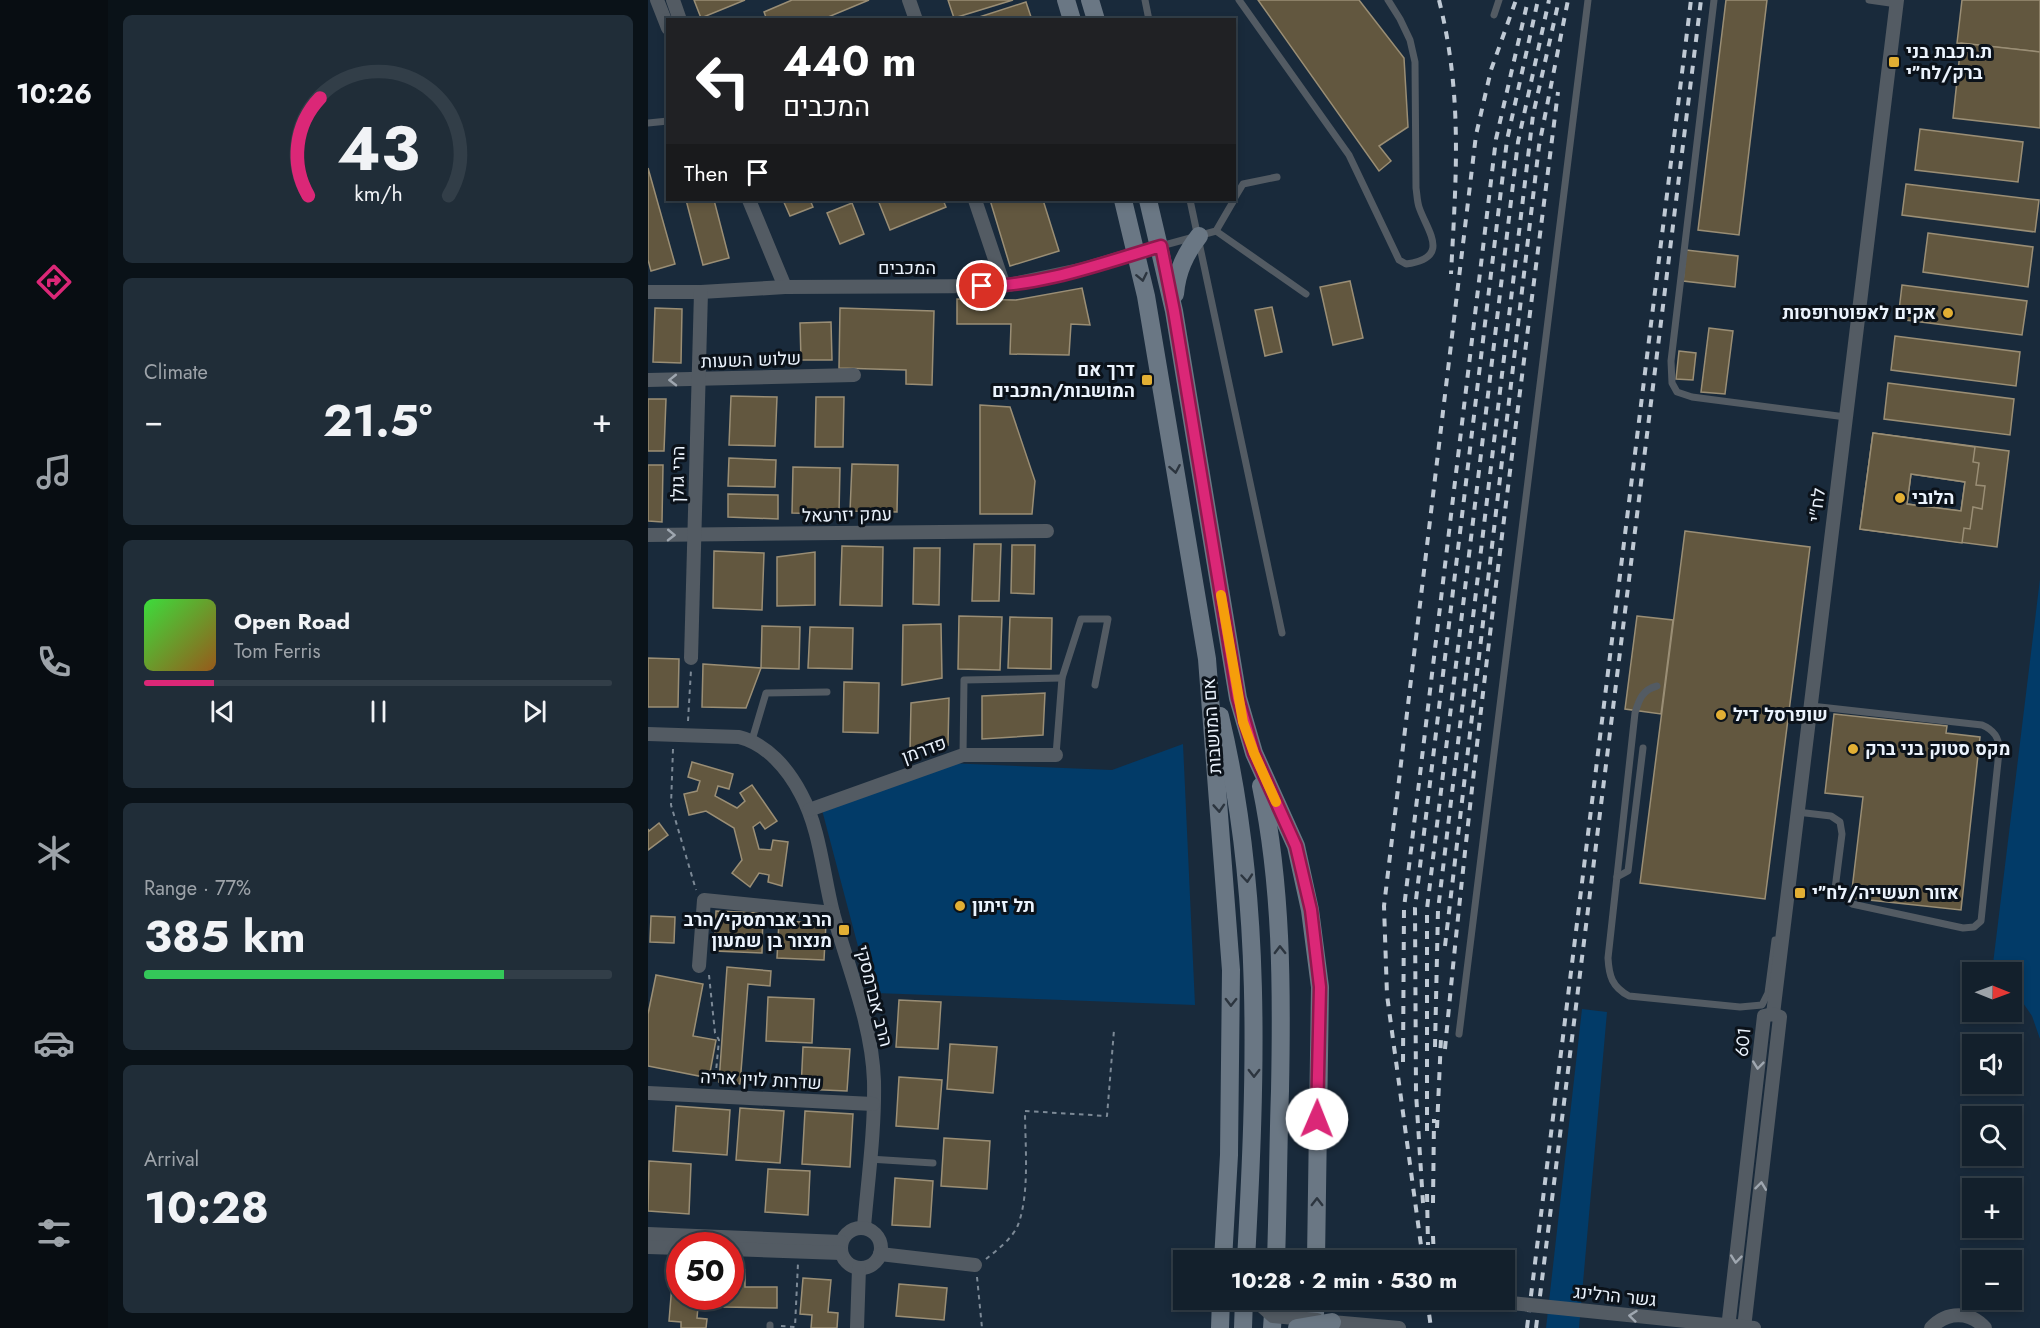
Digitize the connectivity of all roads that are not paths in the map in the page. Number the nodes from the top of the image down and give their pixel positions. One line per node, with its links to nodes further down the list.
1 (657, 0): 20 (street)
2 (673, 0): 15 (street)
3 (909, 0): 16 (street)
4 (1066, 0): 17 (main road)
5 (1090, 0): 18 (main road)
6 (1145, 0): 19 (lane)
7 (1239, 0): 8 (lane)
8 (1388, 0)
9 (1499, 0): 14 (lane)
10 (1588, 0): 68 (lane)
11 (1714, 0): 43 (lane)
12 (1869, 0): 13 (lane)
13 (1897, 2): 43 (street, לח"י)
14 (1494, 15)
15 (679, 18)
16 (915, 18)
17 (1071, 18)
18 (1095, 18)
19 (1149, 18)
20 (666, 23)
21 (666, 121): 22 (lane)
22 (648, 123)
23 (1277, 177): 24 (lane)
24 (1236, 196)
25 (749, 201): 35 (street)
26 (975, 201): 34 (street)
27 (1123, 201): 33 (main road, אם המושבות)
28 (1148, 201): 32 (main road, אם המושבות)
29 (1191, 201): 31 (lane)
30 (1232, 201): 31 (lane)
31 (1208, 233): 32 (lane); 38 (lane); 39 (main road); 47 (lane)
32 (1161, 246): 33 (street, המכבים); 39 (main road, אם המושבות)
33 (1137, 253): 34 (street, המכבים); 49 (main road, אם המושבות, one-way to 49)
34 (1004, 286): 35 (street, המכבים)
35 (785, 287): 37 (street, המכבים)
36 (648, 292): 37 (street, המכבים)
37 (701, 292): 42 (street, הרי גולן)
38 (1306, 294)
39 (1174, 311): 58 (main road, אם המושבות)
40 (854, 375): 42 (street, שלוש השעות)
41 (648, 380): 42 (street, שלוש השעות, one-way to 41)
42 (699, 380): 46 (street, הרי גולן)
43 (1846, 417): 54 (street, לח"י)
44 (1047, 531): 46 (street, עמק יזרעאל)
45 (648, 535): 46 (street, עמק יזרעאל, one-way to 46)
46 (694, 536): 48 (street, הרי גולן)
47 (1282, 633)
48 (691, 658)
49 (1207, 659): 80 (main road, אם המושבות, one-way to 80); 81 (main road, one-way to 81)
50 (1062, 678): 51 (lane); 59 (lane); 60 (lane)
51 (1095, 685)
52 (1657, 686): 63 (lane)
53 (827, 692): 56 (lane)
54 (1810, 706): 62 (street, לח"י); 62 (lane)
55 (648, 734): 56 (street)
56 (745, 738): 61 (street, הרב אברמסקי)
57 (1643, 748): 63 (lane)
58 (1254, 753): 75 (main road, one-way to 58); 84 (main road, אם המושבות, one-way to 58)
59 (963, 755): 60 (street, פדרמן); 61 (street, פדרמן)
60 (1056, 755)
61 (809, 810): 64 (street, הרב אברמסקי)
62 (1797, 812): 65 (street, לח"י)
63 (1617, 877): 65 (lane)
64 (833, 913): 66 (street); 70 (street, הרב אברמסקי)
65 (1784, 916): 67 (street, לח"י)
66 (699, 966)
67 (1773, 1014): 100 (street, 601, one-way to 100); 101 (street, 601, one-way to 67)
68 (1459, 1034)
69 (648, 1093): 70 (street, שדרות לוין אריה)
70 (873, 1104): 71 (street, הרב אברמסקי)
71 (869, 1159): 72 (lane); 73 (street, הרב אברמסקי)
72 (933, 1162)
73 (864, 1227): 78 (street); 85 (street)
74 (648, 1234): 78 (street)
75 (1277, 1236): 82 (main road); 83 (main road)
76 (648, 1246): 77 (street)
77 (666, 1247)
78 (841, 1248): 79 (street); 87 (street)
79 (744, 1250)
80 (1224, 1250)
81 (1247, 1250)
82 (1276, 1250)
83 (1284, 1250)
84 (1316, 1250)
85 (880, 1254): 86 (street); 87 (street)
86 (975, 1265)
87 (859, 1268): 94 (street)
88 (1515, 1303): 102 (street, גשר הרלינג, one-way to 88, bridge)
89 (1221, 1310): 95 (main road)
90 (1244, 1310): 96 (main road)
91 (1315, 1310): 98 (main road)
92 (1273, 1314): 93 (street, bridge)
93 (1332, 1322): 97 (main road, bridge); 99 (street)
94 (857, 1328)
95 (1220, 1328)
96 (1243, 1328)
97 (1297, 1328)
98 (1314, 1328)
99 (1399, 1328)
100 (1728, 1328)
101 (1744, 1328)
102 (1754, 1328)
103 (1931, 1328): 104 (street)
104 (1985, 1328)

